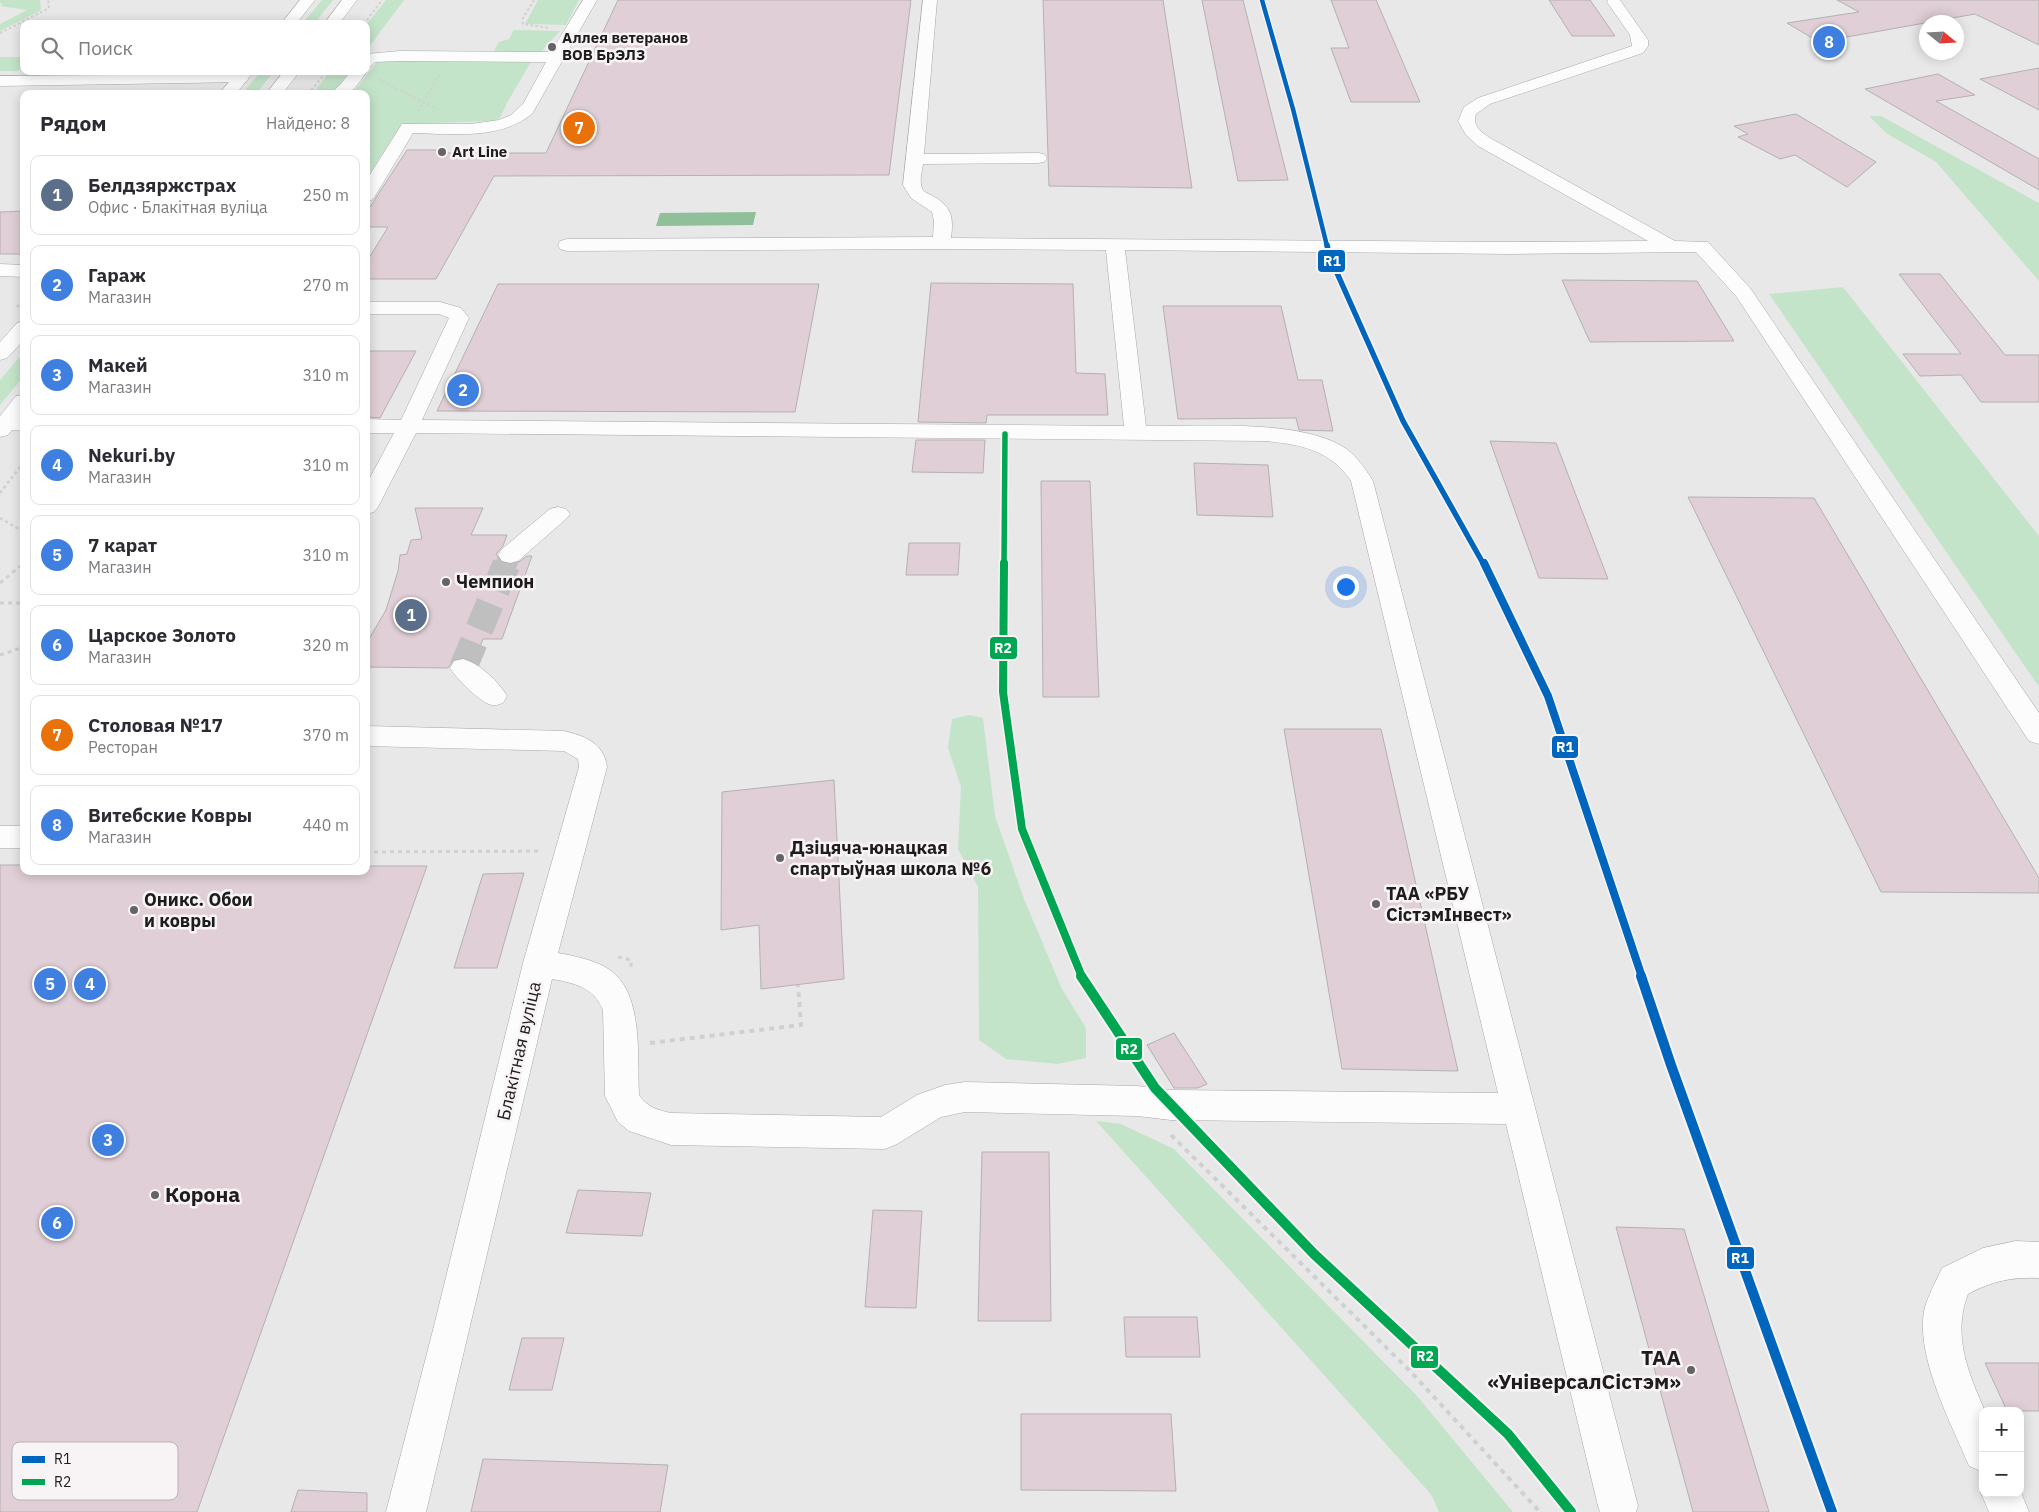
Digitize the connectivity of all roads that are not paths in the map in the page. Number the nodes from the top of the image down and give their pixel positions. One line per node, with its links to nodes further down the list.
1 (308, 0): 6 (street)
2 (350, 0): 7 (street)
3 (590, 0): 8 (street)
4 (930, 0): 18 (street)
5 (1614, 2): 23 (street)
6 (291, 20)
7 (334, 20)
8 (556, 57): 9 (street); 19 (street)
9 (370, 66)
10 (243, 75): 13 (street); 14 (street)
11 (289, 75): 15 (street)
12 (359, 75): 16 (street)
13 (0, 80)
14 (230, 90)
15 (277, 90)
16 (343, 90)
17 (1038, 158): 18 (street)
18 (914, 159): 20 (street)
19 (370, 190)
20 (941, 243): 21 (street); 22 (street)
21 (1116, 244): 23 (street); 33 (street)
22 (567, 245)
23 (1672, 246): 39 (street)
24 (0, 270): 25 (street)
25 (20, 271)
26 (370, 308): 32 (street)
27 (20, 332): 28 (street)
28 (0, 354)
29 (20, 408): 30 (street)
30 (10, 426)
31 (370, 426): 32 (street)
32 (408, 426): 33 (street); 34 (street)
33 (1136, 432): 44 (street)
34 (370, 499)
35 (558, 514): 36 (street)
36 (510, 555)
37 (463, 668): 38 (street)
38 (494, 696)
39 (2039, 734)
40 (370, 736): 43 (street, Блакітная вуліца)
41 (0, 837): 42 (street)
42 (20, 837)
43 (539, 963): 44 (street); 49 (street, Блакітная вуліца)
44 (1519, 1108): 48 (street)
45 (2039, 1260): 46 (street)
46 (1979, 1443)
47 (2003, 1497): 50 (street)
48 (1618, 1506)
49 (406, 1512)
50 (2009, 1512)

